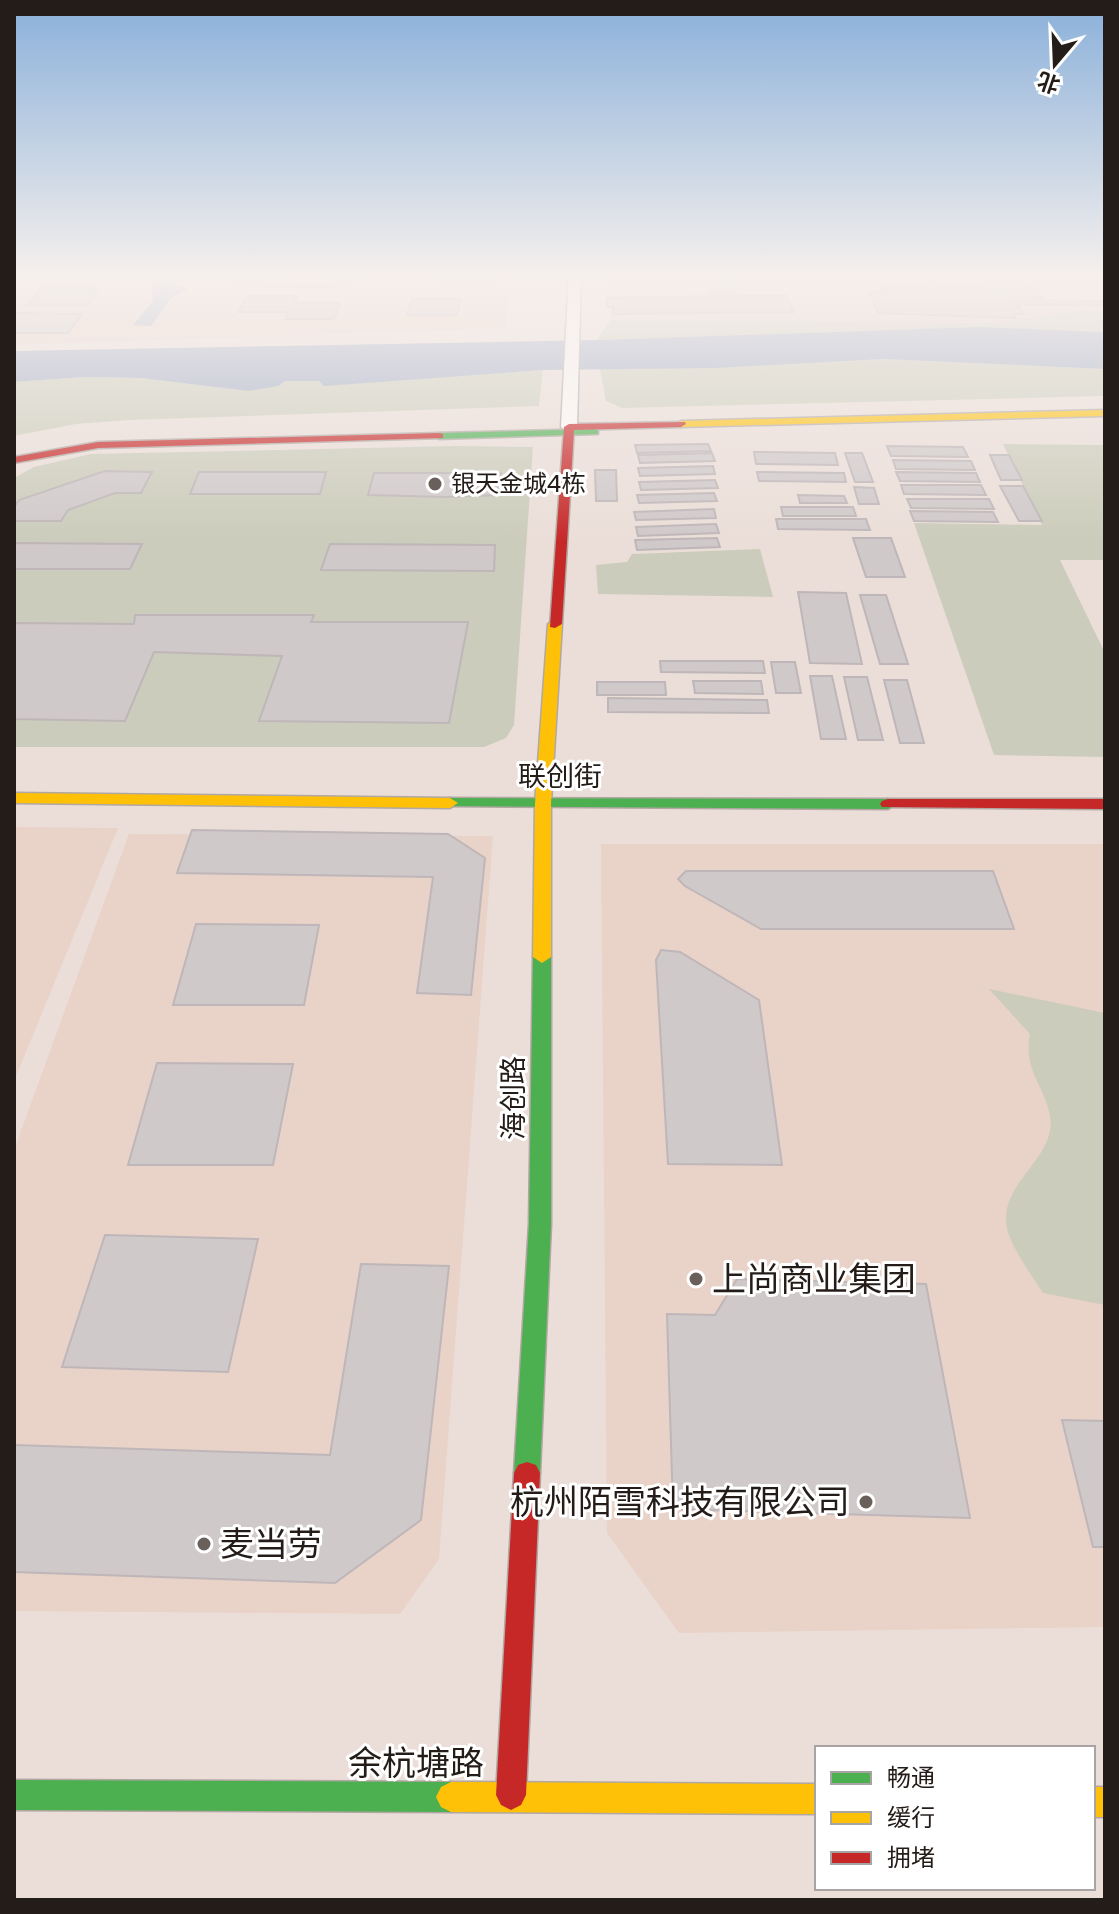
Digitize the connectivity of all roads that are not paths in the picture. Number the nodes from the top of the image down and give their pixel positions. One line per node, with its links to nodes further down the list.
1 (570, 363): 3 (street, 海创路)
2 (1105, 416): 3 (street)
3 (569, 430): 4 (street); 6 (street, 海创路)
4 (14, 460)
5 (14, 798): 6 (street, 联创街)
6 (543, 804): 7 (street, 联创街); 9 (street, 海创路)
7 (1105, 804)
8 (14, 1795): 9 (street, 余杭塘路)
9 (511, 1795): 10 (street, 余杭塘路)
10 (815, 1799)

